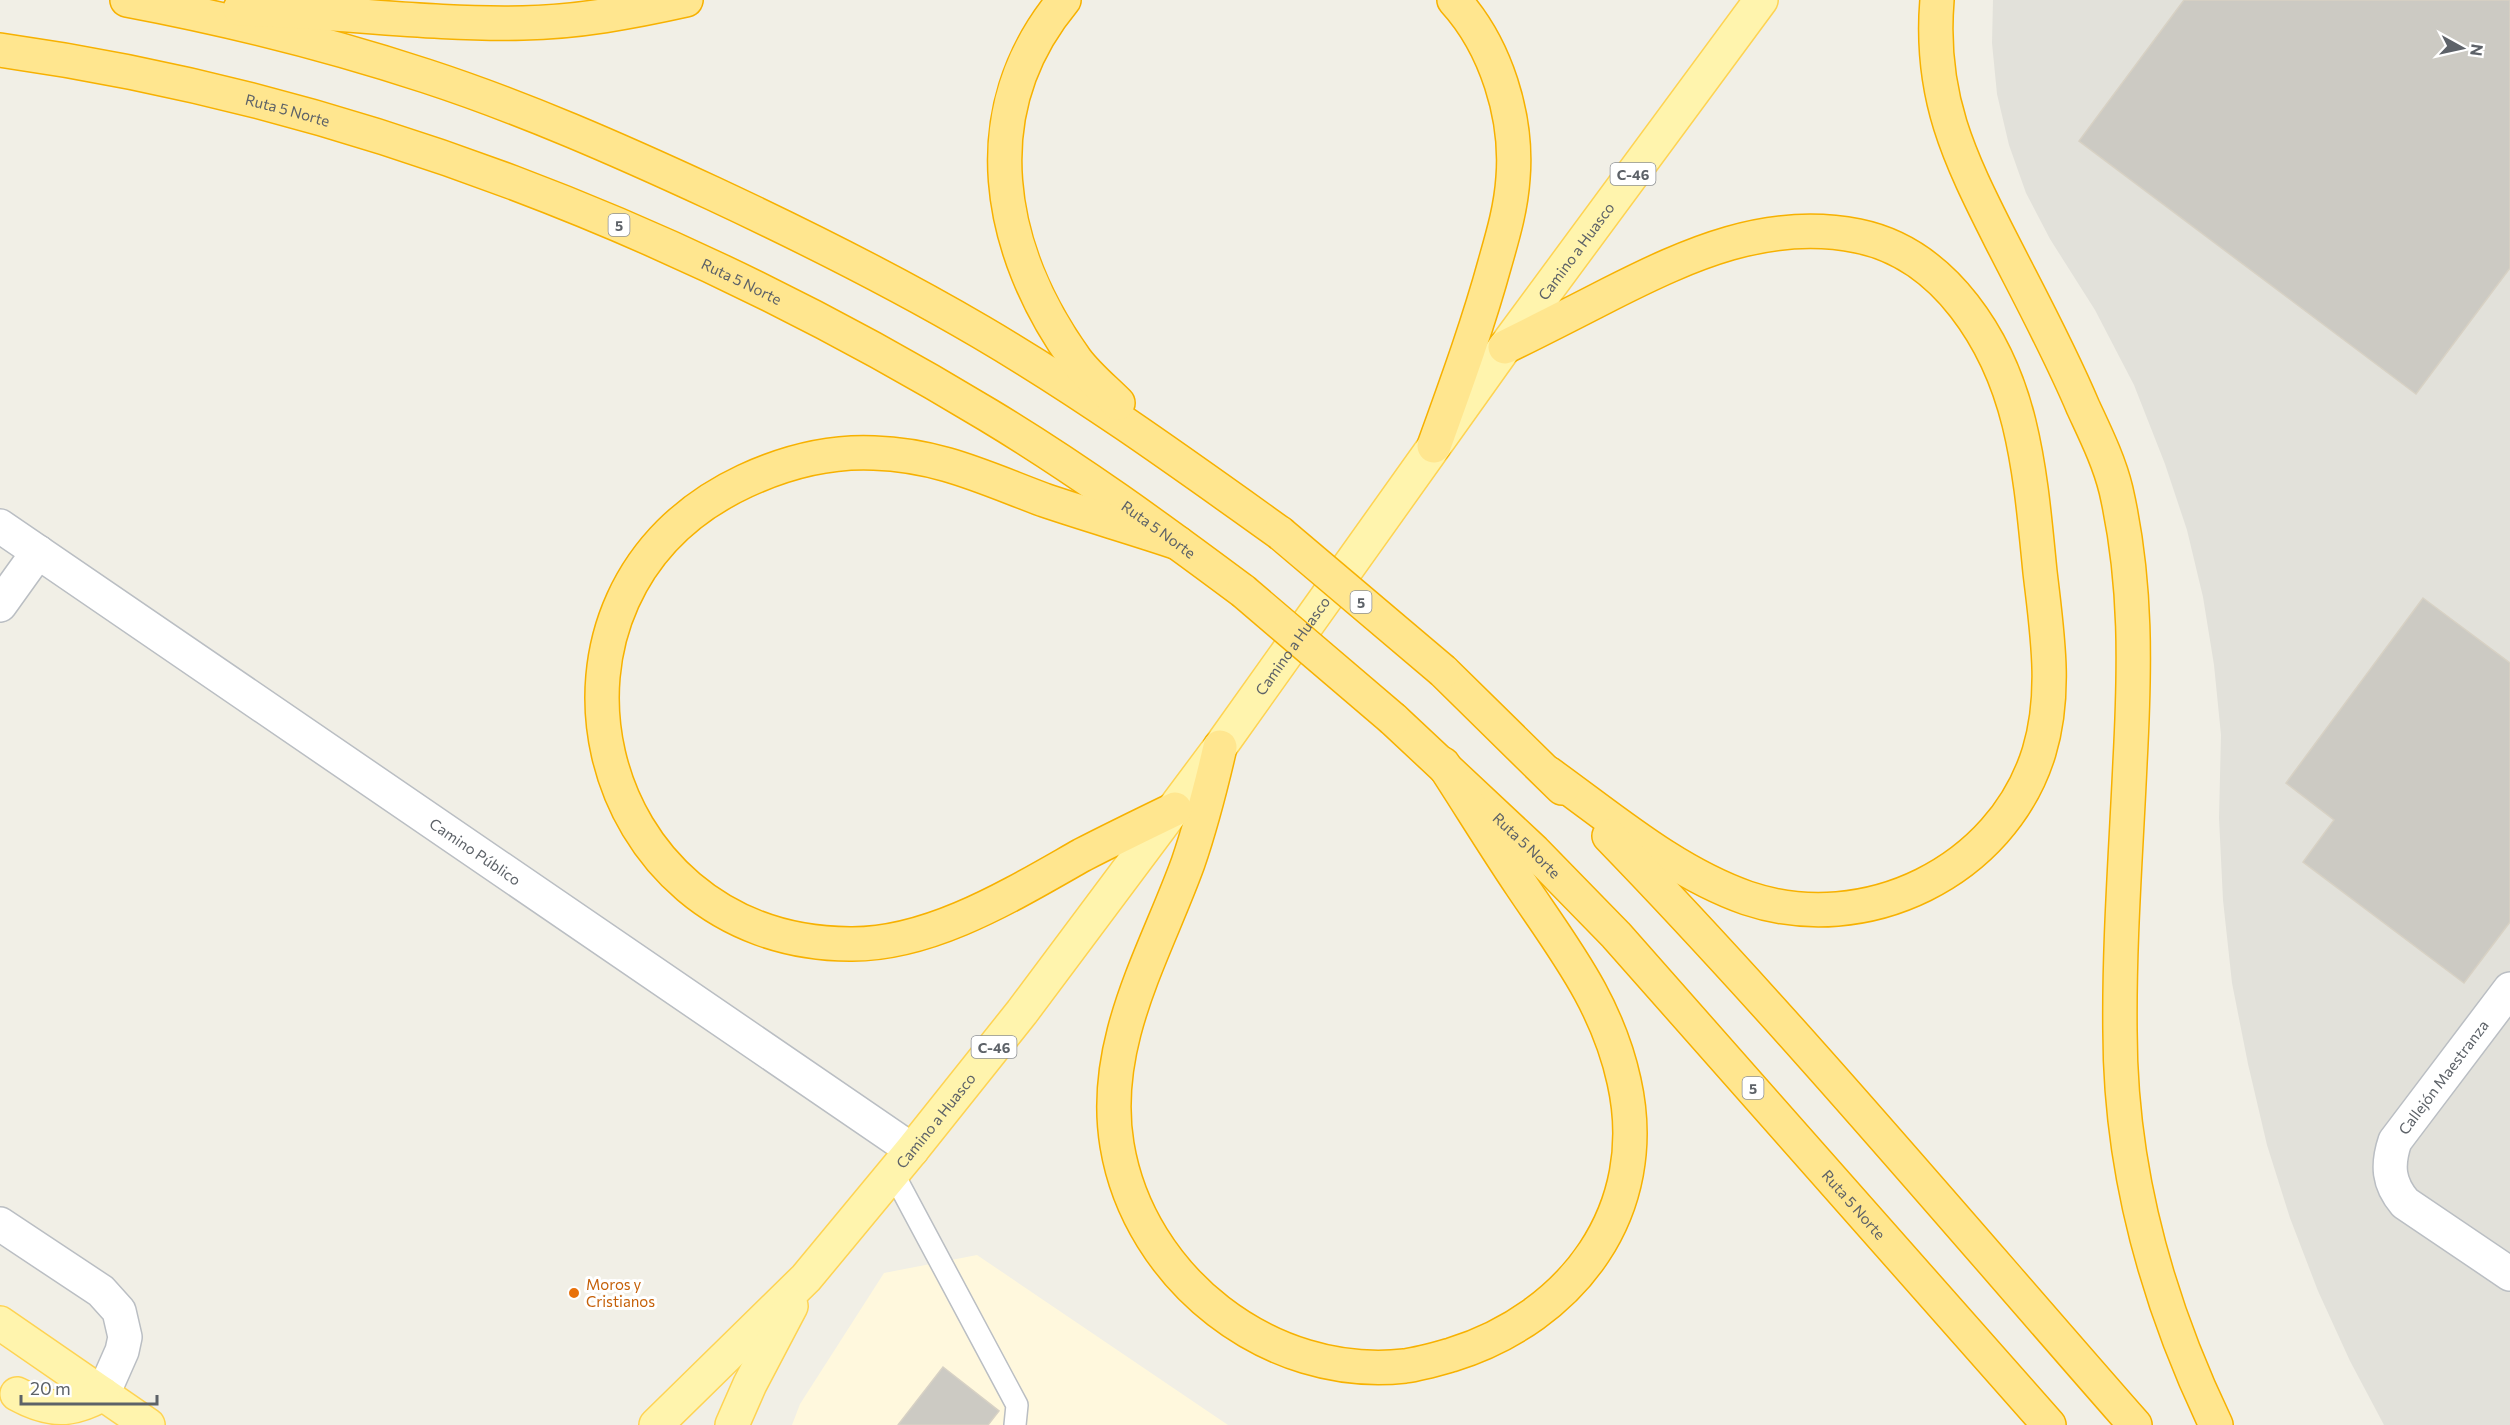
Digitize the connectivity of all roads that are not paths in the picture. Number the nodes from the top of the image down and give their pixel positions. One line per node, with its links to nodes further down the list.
1 (127, 0): 7 (highway, 5)
2 (686, 0): 7 (highway)
3 (1064, 0): 11 (highway)
4 (1454, 0): 10 (highway)
5 (1761, 0): 9 (main road, Camino a Huasco / C-46)
6 (1937, 0): 35 (highway)
7 (168, 8): 11 (highway, 5)
8 (0, 50): 13 (highway, Ruta 5 Norte / 5)
9 (1504, 347): 10 (main road, Camino a Huasco / C-46); 18 (highway)
10 (1434, 446): 16 (main road, Camino a Huasco / C-46)
11 (1168, 453): 18 (highway, 5, bridge)
12 (0, 526): 14 (street, Camino Público)
13 (1178, 543): 17 (highway, Ruta 5 Norte / 5, bridge); 19 (highway)
14 (38, 552): 15 (street); 21 (street, Camino Público)
15 (0, 605)
16 (1220, 747): 17 (highway); 19 (main road, Camino a Huasco / C-46)
17 (1443, 764): 33 (highway, Ruta 5 Norte / 5)
18 (1548, 772): 34 (highway, 5)
19 (1175, 809): 21 (main road, Camino a Huasco / C-46)
20 (2510, 989): 23 (street, Callejón Maestranza)
21 (903, 1162): 24 (main road, Camino a Huasco / C-46); 32 (lane)
22 (0, 1224): 27 (street)
23 (2510, 1274)
24 (806, 1278): 30 (main road, Camino a Huasco / C-46); 31 (main road, Camino a Huasco / C-46)
25 (0, 1323): 27 (main road)
26 (9, 1388): 27 (main road); 28 (main road)
27 (103, 1394): 29 (main road)
28 (61, 1425)
29 (148, 1425)
30 (656, 1425)
31 (732, 1425)
32 (1015, 1425)
33 (2049, 1425)
34 (2135, 1425)
35 (2216, 1425)

